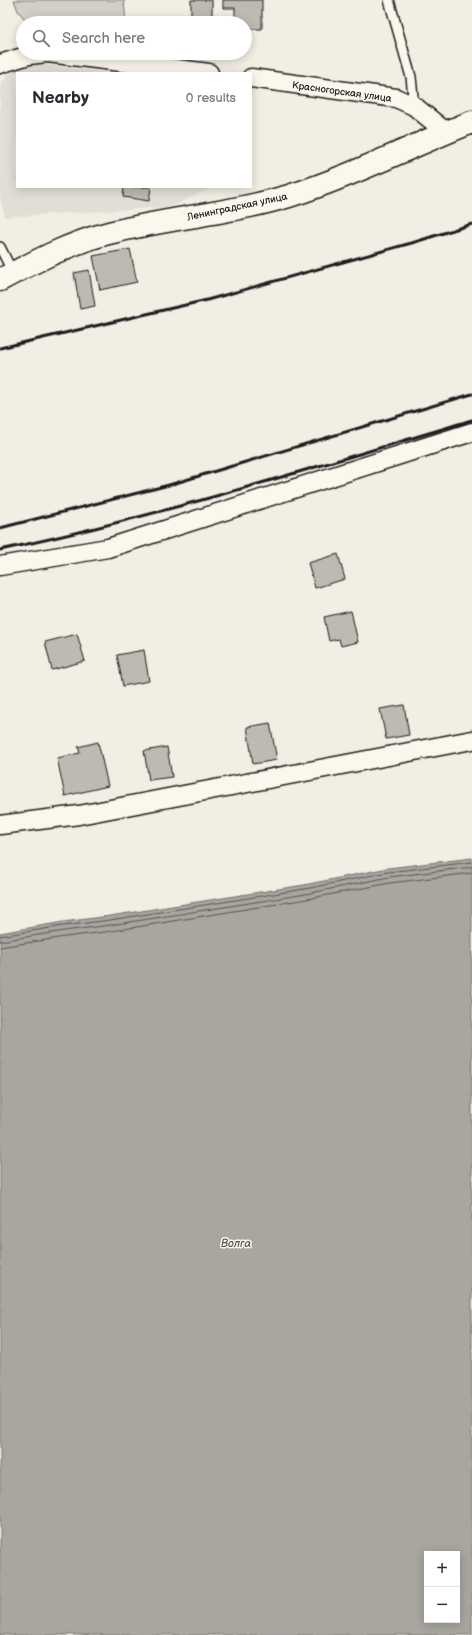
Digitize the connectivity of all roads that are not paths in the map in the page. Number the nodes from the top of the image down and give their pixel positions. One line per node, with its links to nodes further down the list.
1 (389, 0): 7 (lane)
2 (16, 59): 4 (street)
3 (104, 60): 5 (street)
4 (0, 64)
5 (201, 72)
6 (252, 78): 7 (street, Красногорская улица)
7 (414, 106): 9 (street, Красногорская улица)
8 (472, 122): 9 (main road, Ленинградская улица)
9 (446, 132): 11 (main road, Ленинградская улица)
10 (0, 247): 11 (lane)
11 (7, 277)
12 (472, 432): 13 (street)
13 (0, 566)
14 (472, 740): 15 (street)
15 (0, 825)

